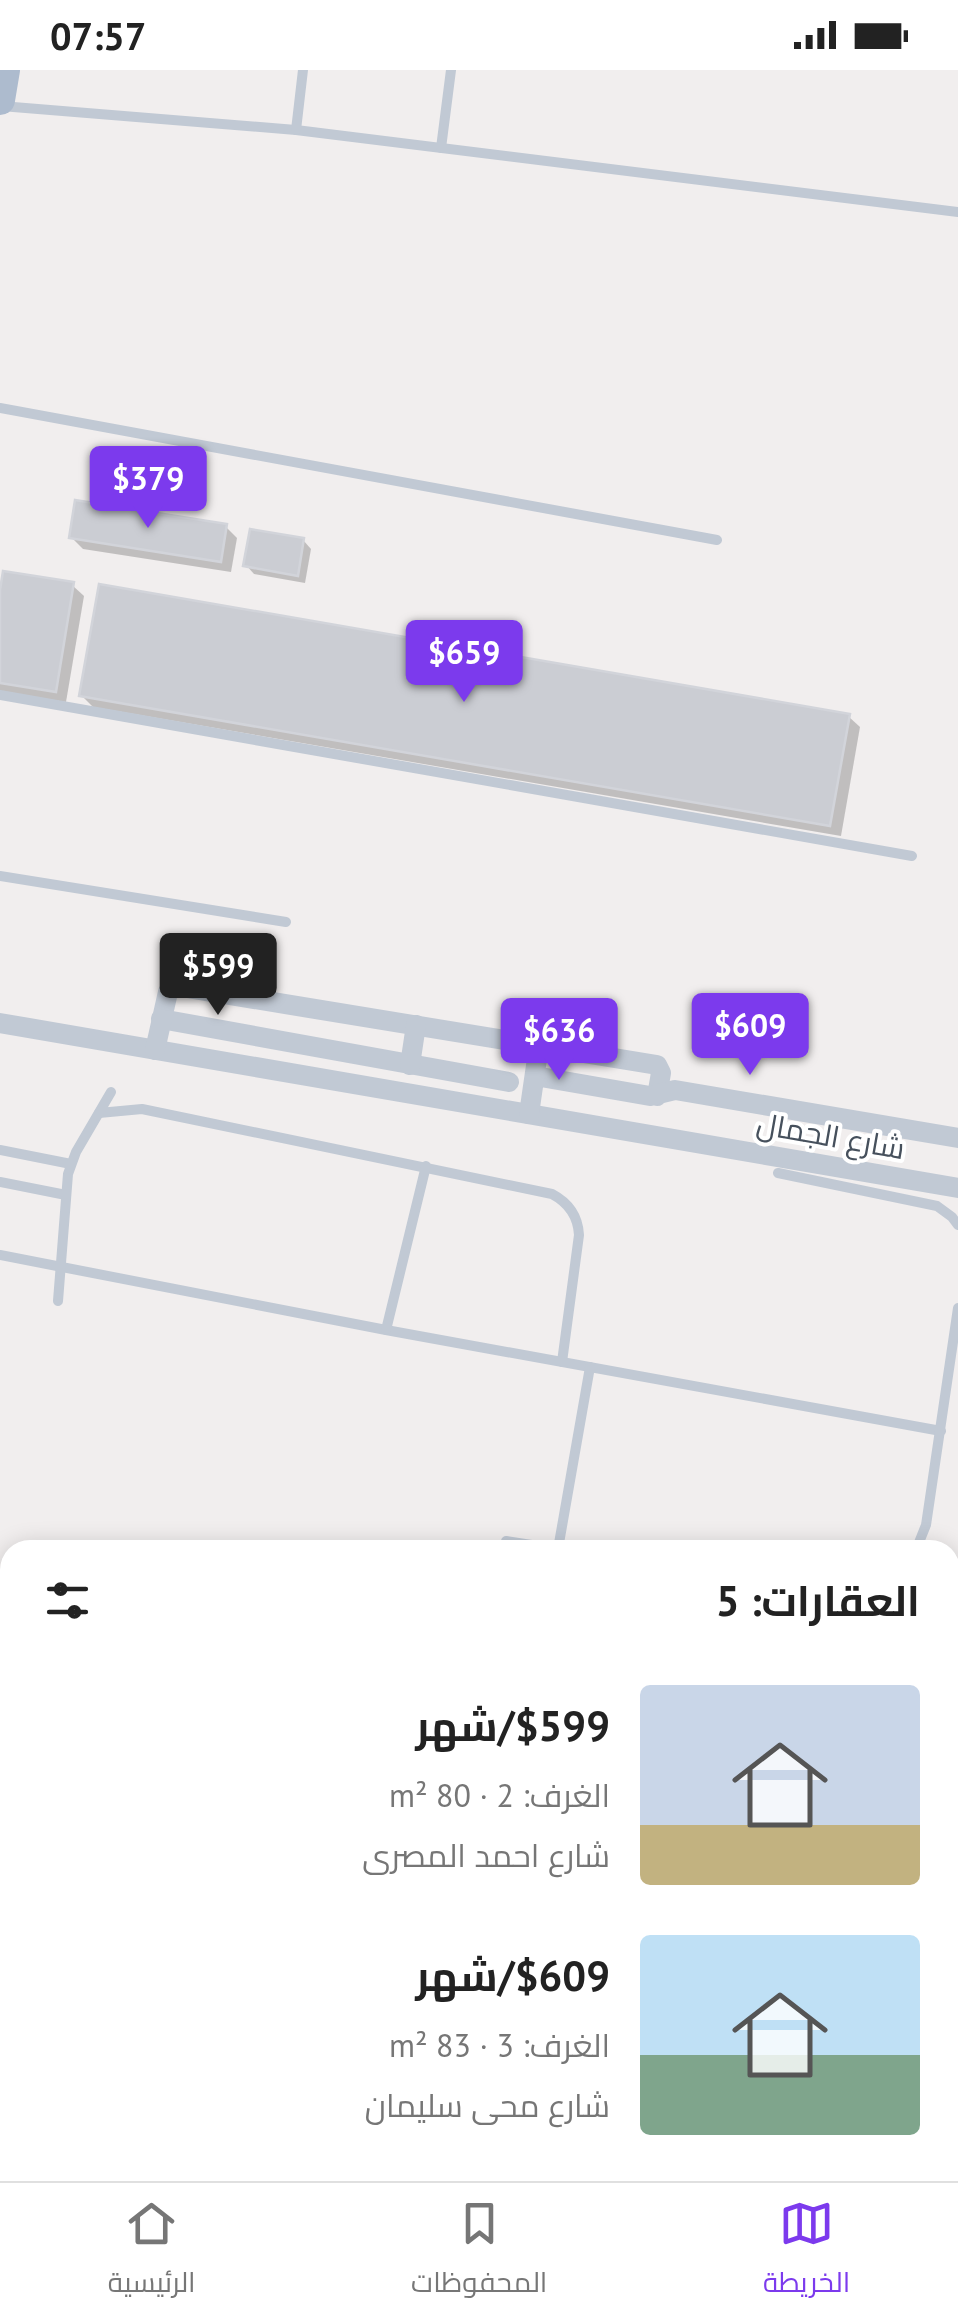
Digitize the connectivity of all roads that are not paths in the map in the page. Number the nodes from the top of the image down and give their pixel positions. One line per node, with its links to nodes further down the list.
1 (5, 70): 4 (main road)
2 (302, 70): 5 (lane)
3 (451, 70): 6 (lane)
4 (0, 103): 5 (lane)
5 (296, 130): 6 (lane)
6 (442, 148): 7 (lane)
7 (958, 212)
8 (0, 408): 9 (lane)
9 (717, 540)
10 (0, 695): 11 (lane)
11 (912, 856)
12 (0, 876): 13 (lane)
13 (286, 922)
14 (293, 1005): 15 (street); 17 (street); 18 (street)
15 (161, 1018): 18 (street); 20 (street)
16 (0, 1023): 20 (street, شارع الجمال)
17 (416, 1025): 19 (street); 22 (street)
18 (285, 1042): 21 (street); 23 (street)
19 (539, 1045): 24 (street); 28 (street)
20 (155, 1050): 23 (street, شارع الجمال)
21 (348, 1054): 22 (street); 25 (street)
22 (410, 1065): 26 (street)
23 (281, 1071): 25 (street, شارع الجمال)
24 (535, 1076): 28 (street); 30 (street)
25 (342, 1082): 30 (street, شارع الجمال)
26 (509, 1082)
27 (111, 1092): 29 (lane)
28 (658, 1096): 31 (street)
29 (99, 1113): 33 (lane); 34 (lane)
30 (530, 1114): 37 (street, شارع الجمال)
31 (958, 1138)
32 (0, 1150): 33 (lane)
33 (71, 1164): 38 (lane)
34 (426, 1166): 44 (lane); 45 (lane)
35 (778, 1172): 39 (lane)
36 (0, 1182): 38 (lane)
37 (958, 1188)
38 (66, 1195): 41 (lane)
39 (958, 1224)
40 (0, 1255): 41 (lane)
41 (60, 1267): 42 (lane); 44 (lane)
42 (58, 1301)
43 (958, 1308): 47 (lane)
44 (386, 1330): 45 (lane)
45 (562, 1362): 46 (lane)
46 (590, 1367): 47 (lane); 48 (lane)
47 (941, 1431): 49 (lane)
48 (563, 1540)
49 (920, 1540)

